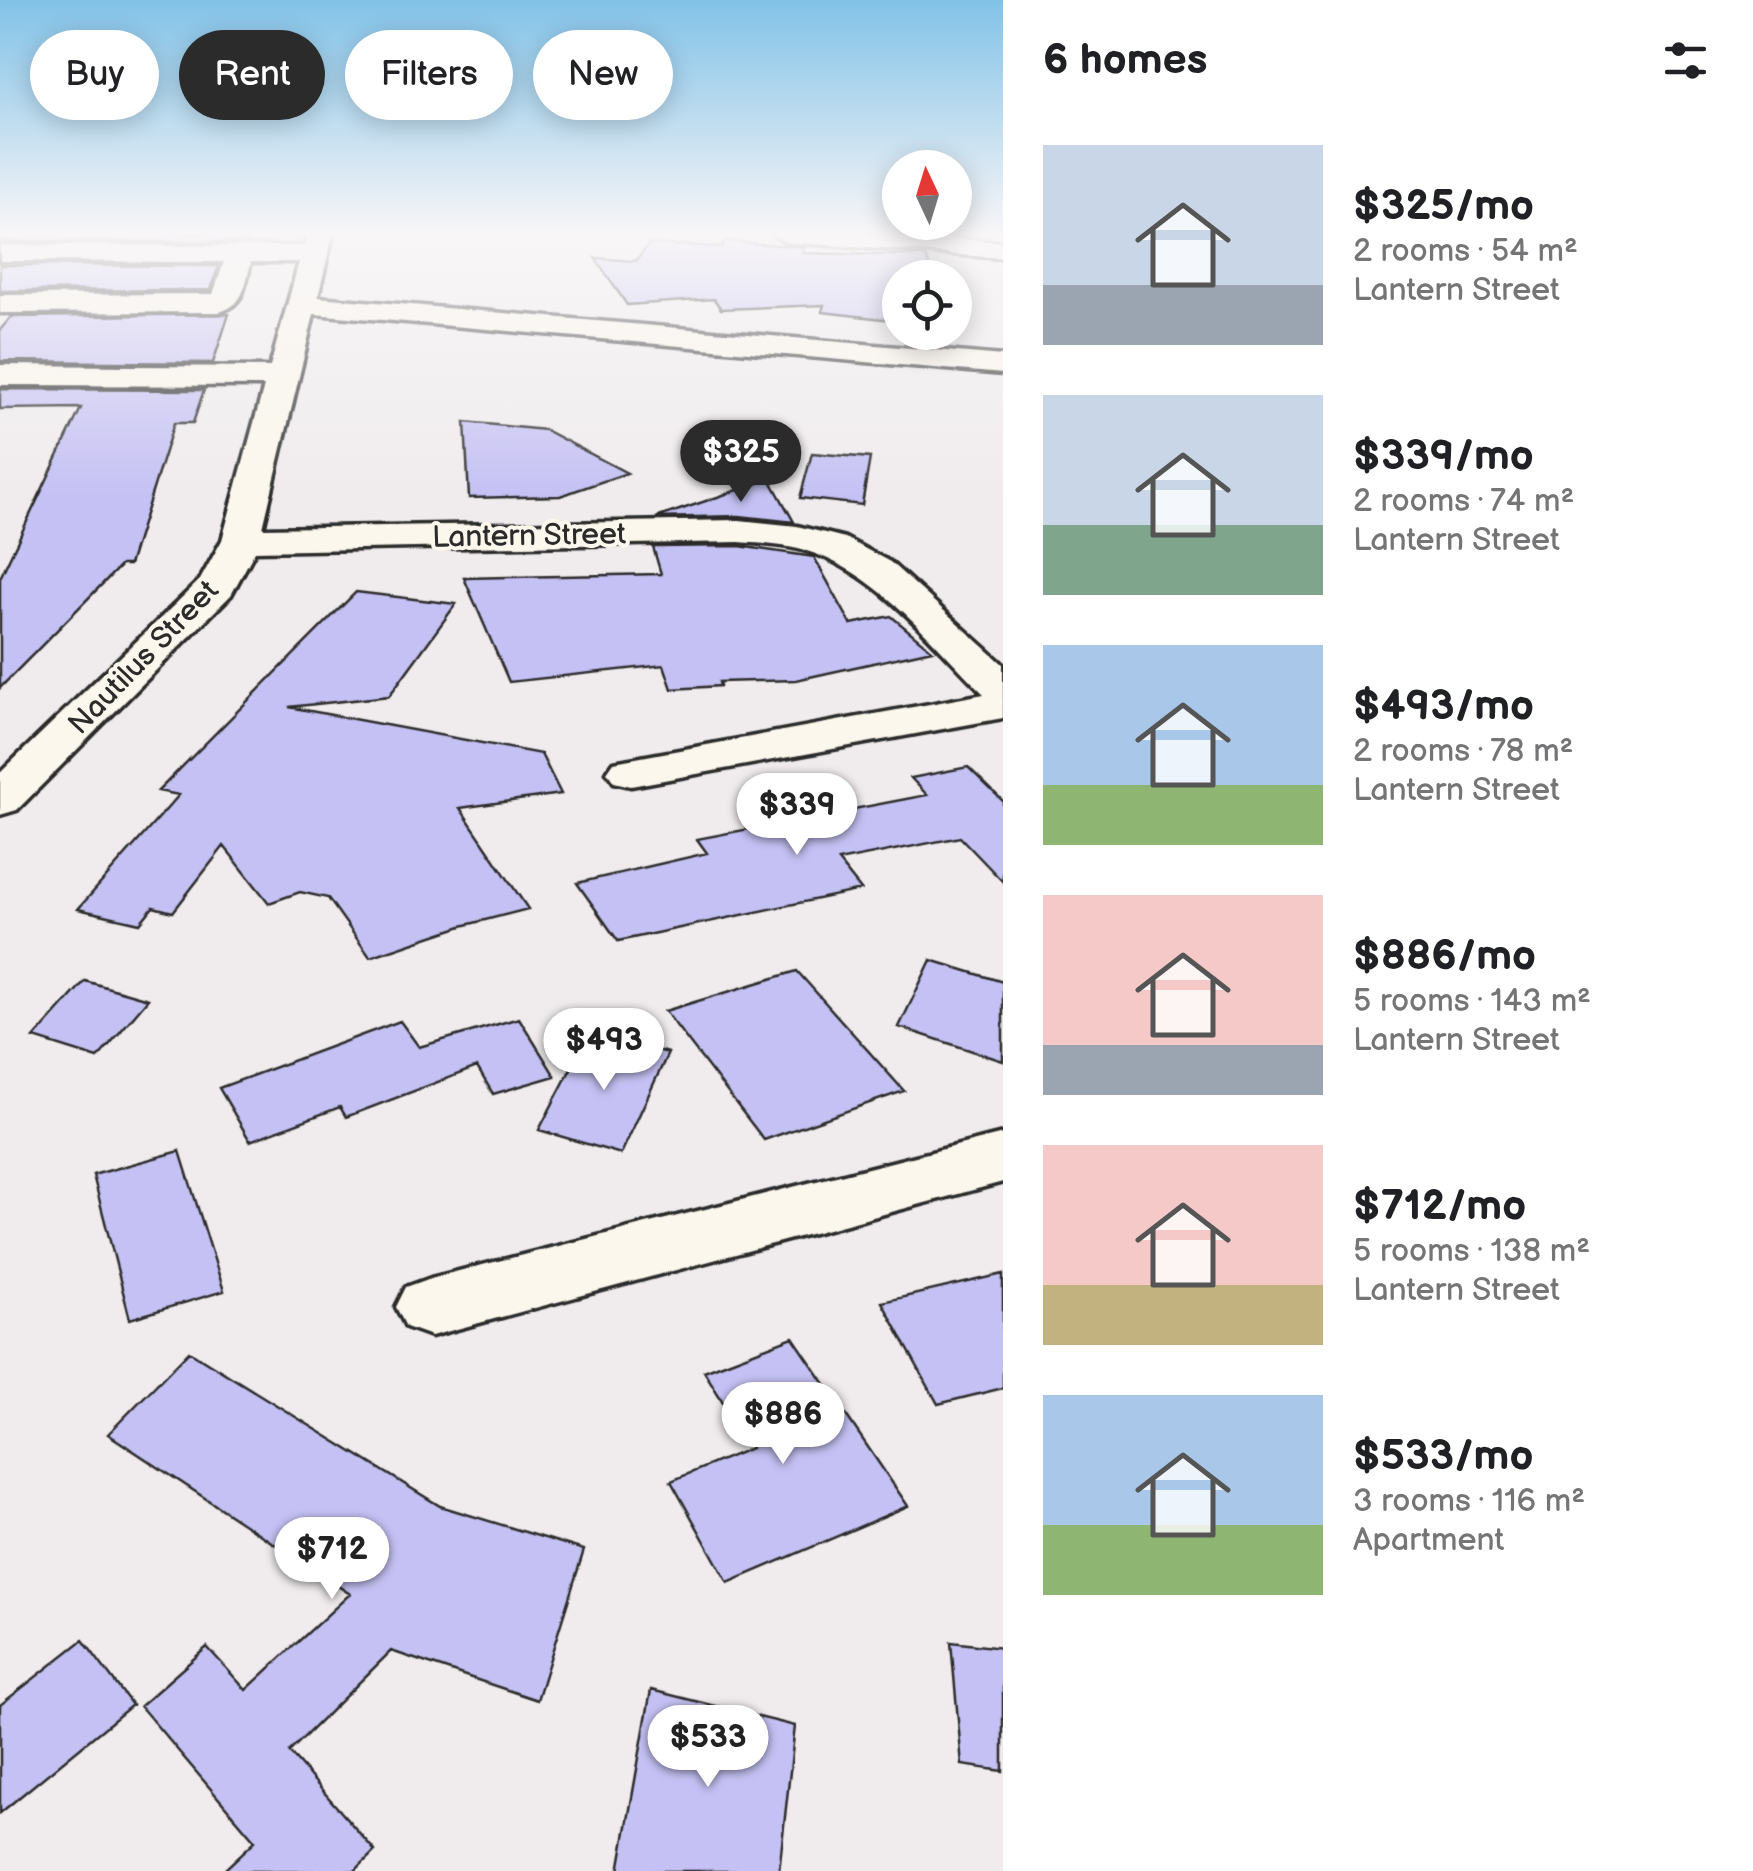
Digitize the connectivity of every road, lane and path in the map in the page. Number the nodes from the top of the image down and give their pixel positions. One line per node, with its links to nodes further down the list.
1 (298, 321): 5 (street, Nautilus Street)
2 (498, 321): 3 (street)
3 (1003, 366)
4 (0, 375): 5 (street)
5 (283, 377): 6 (street, Nautilus Street)
6 (241, 540): 7 (street, Lantern Street); 10 (street, Nautilus Street)
7 (1003, 688)
8 (1003, 704): 9 (street)
9 (631, 772)
10 (2, 795)
11 (1003, 1158): 12 (street)
12 (431, 1306)

